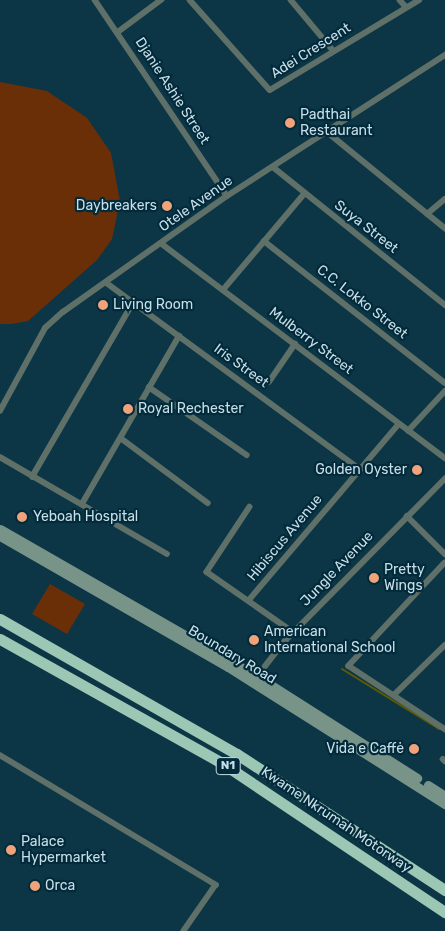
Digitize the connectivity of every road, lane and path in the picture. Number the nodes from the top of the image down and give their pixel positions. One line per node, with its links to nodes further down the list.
1 (95, 0): 8 (street, Djanie Ashie Street)
2 (161, 0): 8 (street)
3 (190, 0): 9 (street, Adei Crescent)
4 (291, 0): 9 (street)
5 (400, 0): 7 (street)
6 (419, 0): 7 (street, Adei Crescent)
7 (406, 8): 9 (street, Adei Crescent)
8 (118, 32): 14 (street, Djanie Ashie Street)
9 (333, 50)
10 (445, 55): 11 (street, Otele Avenue)
11 (326, 131): 12 (street, Otele Avenue); 16 (street)
12 (273, 167): 13 (street, Suya Street); 14 (street, Otele Avenue)
13 (304, 194): 18 (street); 23 (street, Suya Street)
14 (227, 196): 19 (street, Otele Avenue)
15 (445, 198): 16 (street)
16 (427, 214): 17 (street)
17 (445, 228)
18 (264, 241): 21 (street); 27 (street, C.C. Lokko Street)
19 (162, 244): 20 (street, Otele Avenue); 21 (street, Mulberry Street)
20 (108, 284): 22 (street, Iris Street); 30 (street, Otele Avenue)
21 (223, 290): 25 (street, Mulberry Street)
22 (134, 301): 24 (street, Iris Street); 38 (street)
23 (445, 305)
24 (179, 336): 28 (street); 37 (street, Iris Street)
25 (295, 344): 26 (street); 31 (street, Mulberry Street)
26 (269, 382)
27 (445, 383)
28 (149, 387): 33 (street); 34 (street)
29 (445, 391): 32 (street)
30 (0, 411)
31 (400, 424): 32 (street, Mulberry Street); 37 (street, Hibiscus Avenue)
32 (408, 431): 36 (street, Mulberry Street)
33 (122, 439): 40 (street); 41 (street)
34 (247, 455)
35 (0, 457): 38 (street)
36 (445, 458)
37 (360, 469): 49 (street, Hibiscus Avenue)
38 (32, 477): 41 (street)
39 (445, 479): 43 (street, Jungle Avenue)
40 (208, 503)
41 (82, 504): 46 (street)
42 (250, 507): 49 (street)
43 (407, 516): 47 (street); 51 (street, Jungle Avenue)
44 (0, 529): 54 (main road, Boundary Road)
45 (0, 536): 54 (main road, Boundary Road)
46 (167, 554)
47 (445, 554)
48 (445, 563): 55 (street)
49 (249, 600): 51 (street)
50 (0, 619): 60 (highway, Kwame Nkrumah Motorway / N1)
51 (293, 632): 54 (street, Jungle Avenue)
52 (0, 639): 61 (highway, Kwame Nkrumah Motorway / N1)
53 (445, 645): 55 (street)
54 (255, 680): 58 (main road, Boundary Road); 59 (main road, Boundary Road)
55 (394, 695): 56 (street)
56 (445, 728)
57 (0, 755): 62 (street)
58 (445, 796)
59 (445, 804)
60 (445, 890)
61 (445, 912)
62 (184, 931)

